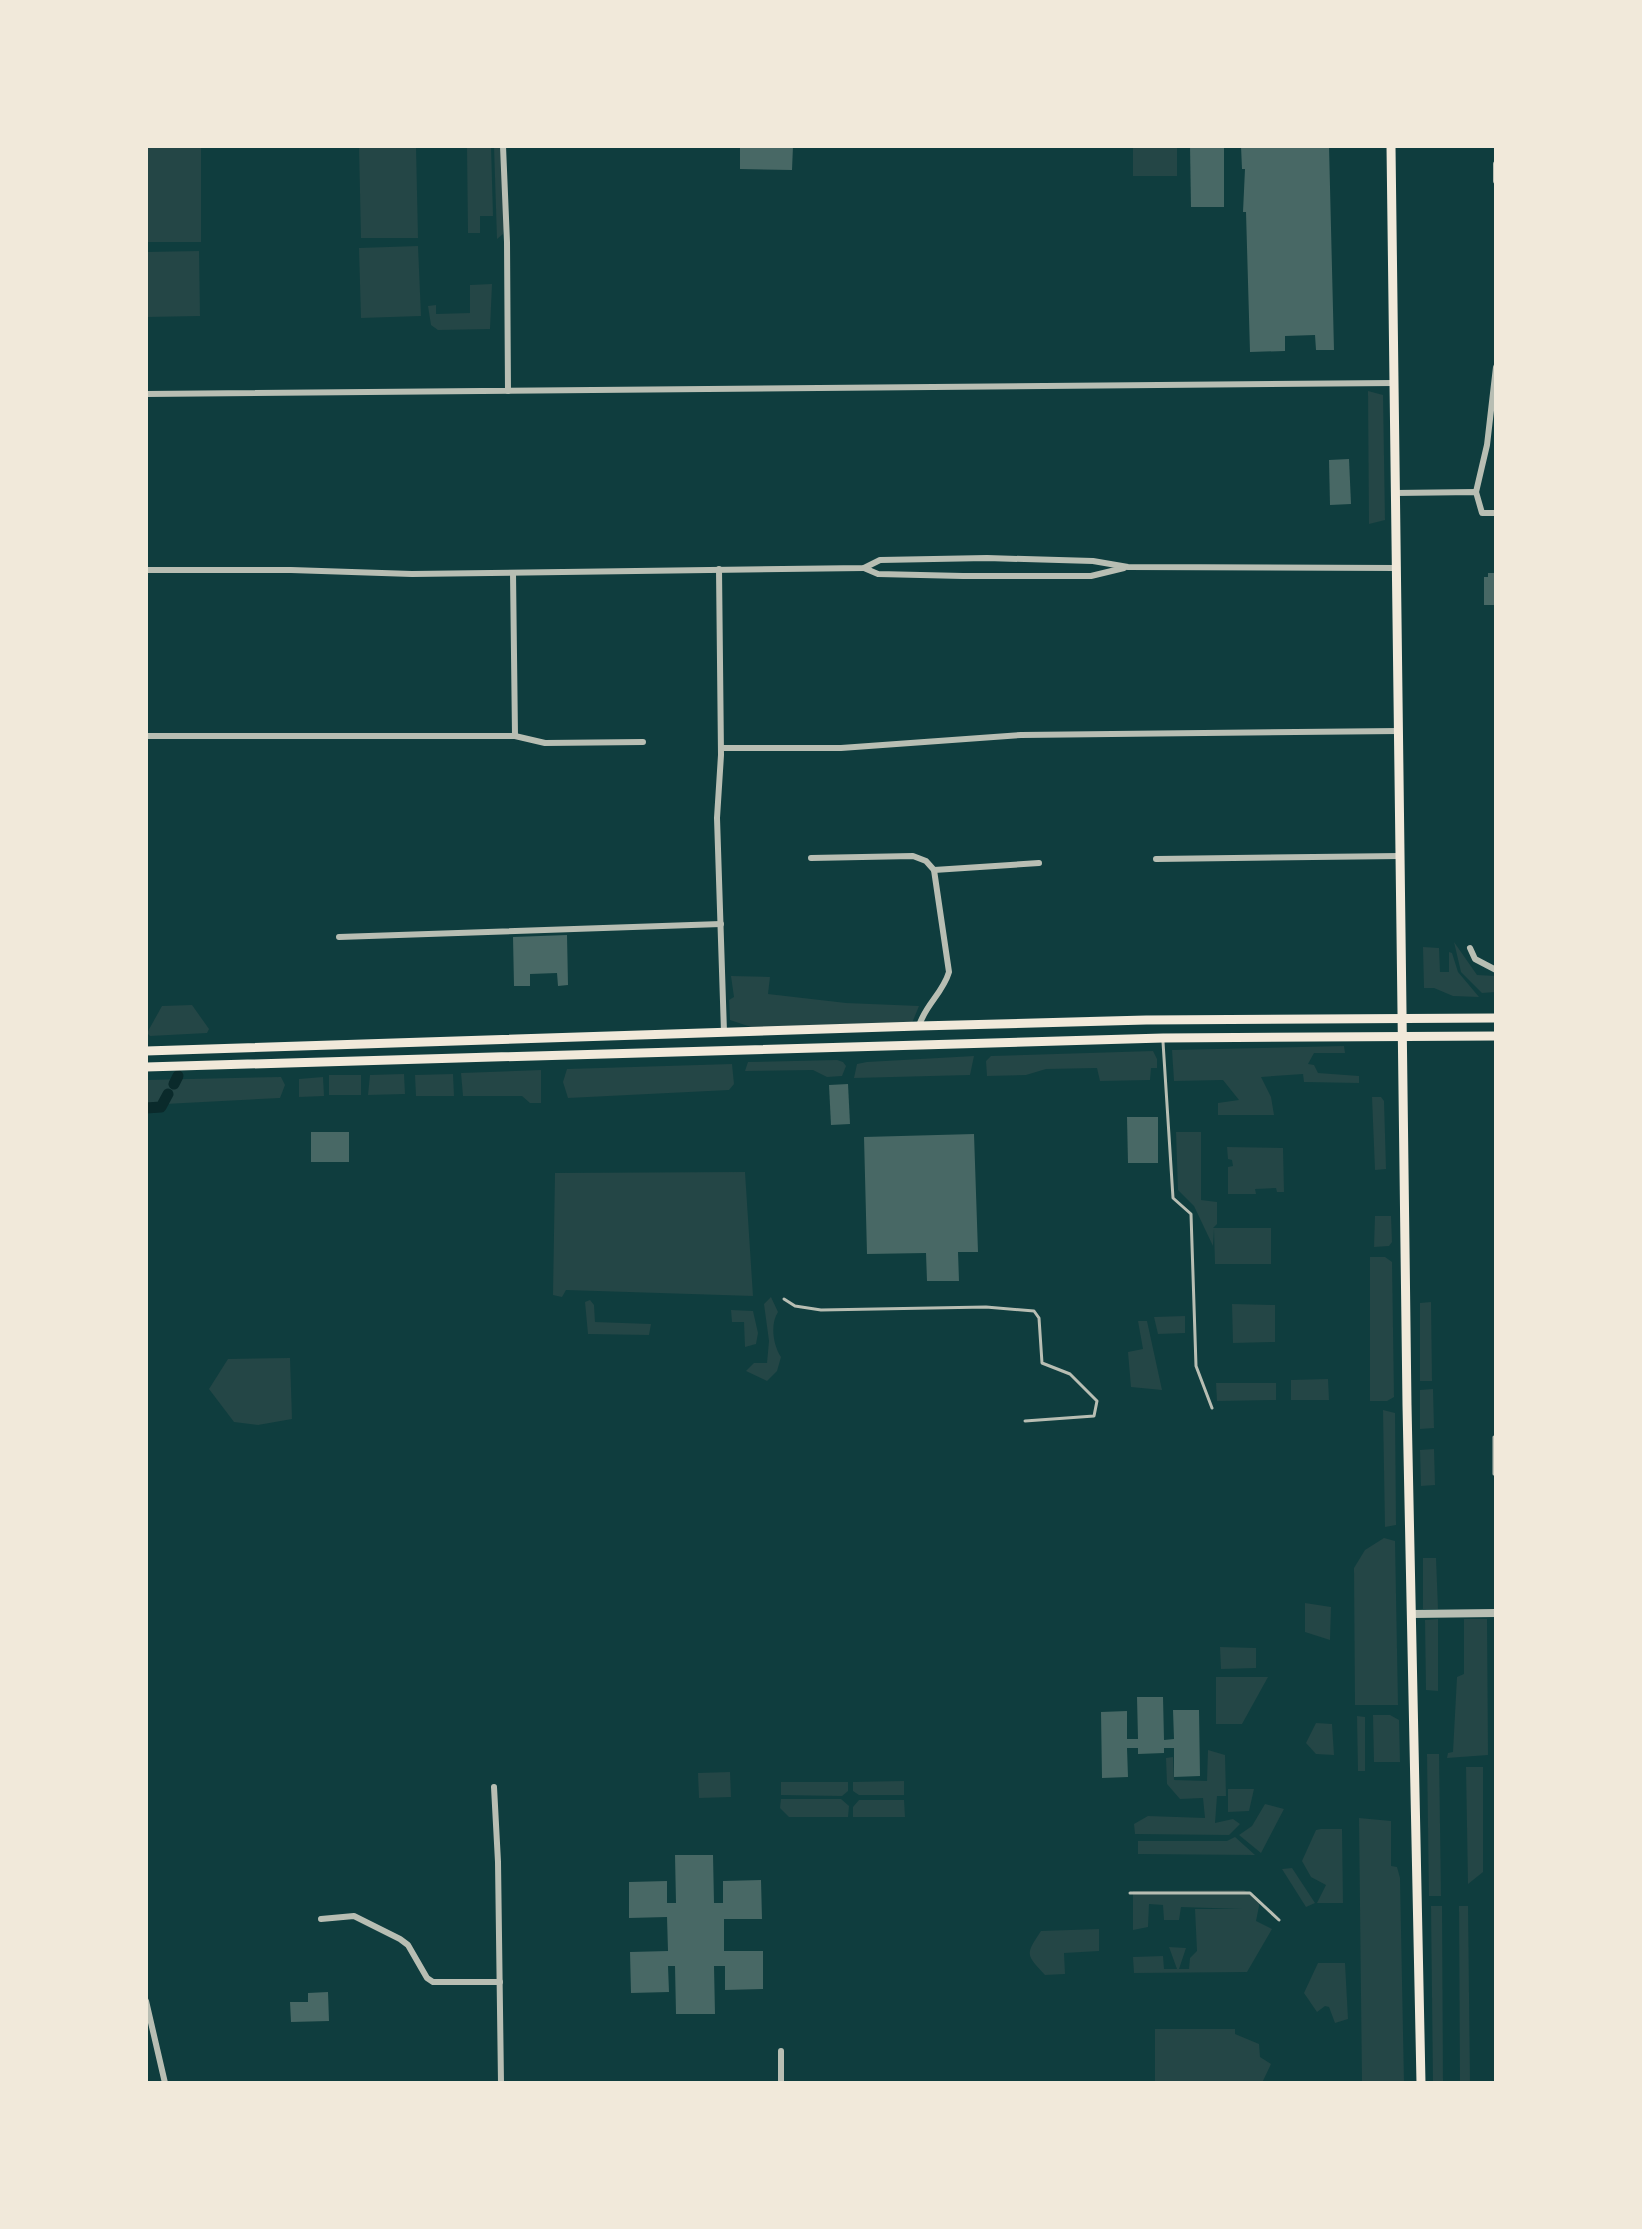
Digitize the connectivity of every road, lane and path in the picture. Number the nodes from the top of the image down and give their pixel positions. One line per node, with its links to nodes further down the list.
1 (503, 146): 7 (street)
2 (1391, 146): 6 (main road)
3 (1496, 164): 4 (street)
4 (1496, 181)
5 (1496, 367): 9 (street)
6 (1394, 383): 7 (street); 10 (main road)
7 (508, 391): 8 (street)
8 (146, 394)
9 (1476, 492): 10 (street); 11 (street)
10 (1395, 493): 14 (main road)
11 (1496, 513)
12 (1128, 567): 13 (street); 13 (street); 14 (street)
13 (864, 568): 15 (street)
14 (1397, 568): 18 (main road)
15 (719, 569): 17 (street); 22 (street)
16 (146, 570): 17 (street)
17 (513, 573): 20 (street)
18 (1399, 731): 22 (street); 23 (main road)
19 (146, 736): 20 (street)
20 (515, 736): 21 (street)
21 (643, 742)
22 (721, 748): 28 (street)
23 (1400, 856): 25 (street); 32 (main road)
24 (811, 858): 27 (street)
25 (1156, 859)
26 (1039, 863): 27 (street)
27 (934, 870): 34 (street)
28 (721, 924): 29 (street); 35 (street)
29 (339, 937)
30 (1470, 948): 31 (street)
31 (1496, 970)
32 (1402, 1017): 33 (main road); 34 (main road); 36 (main road)
33 (1496, 1018)
34 (919, 1026): 35 (main road)
35 (724, 1032): 39 (main road)
36 (1402, 1035): 37 (main road); 38 (main road); 47 (main road)
37 (1496, 1036)
38 (1163, 1038): 40 (main road); 42 (lane)
39 (146, 1051)
40 (146, 1067)
41 (784, 1299): 43 (lane)
42 (1212, 1408)
43 (1025, 1421)
44 (1496, 1437): 45 (lane)
45 (1494, 1474)
46 (1496, 1613): 47 (street)
47 (1412, 1614): 58 (main road)
48 (494, 1787): 52 (street)
49 (1130, 1893): 51 (lane)
50 (321, 1919): 52 (street)
51 (1279, 1920)
52 (500, 1982): 56 (street)
53 (146, 2001): 55 (street)
54 (781, 2051): 57 (street)
55 (165, 2083)
56 (501, 2083)
57 (781, 2083)
58 (1421, 2083)

